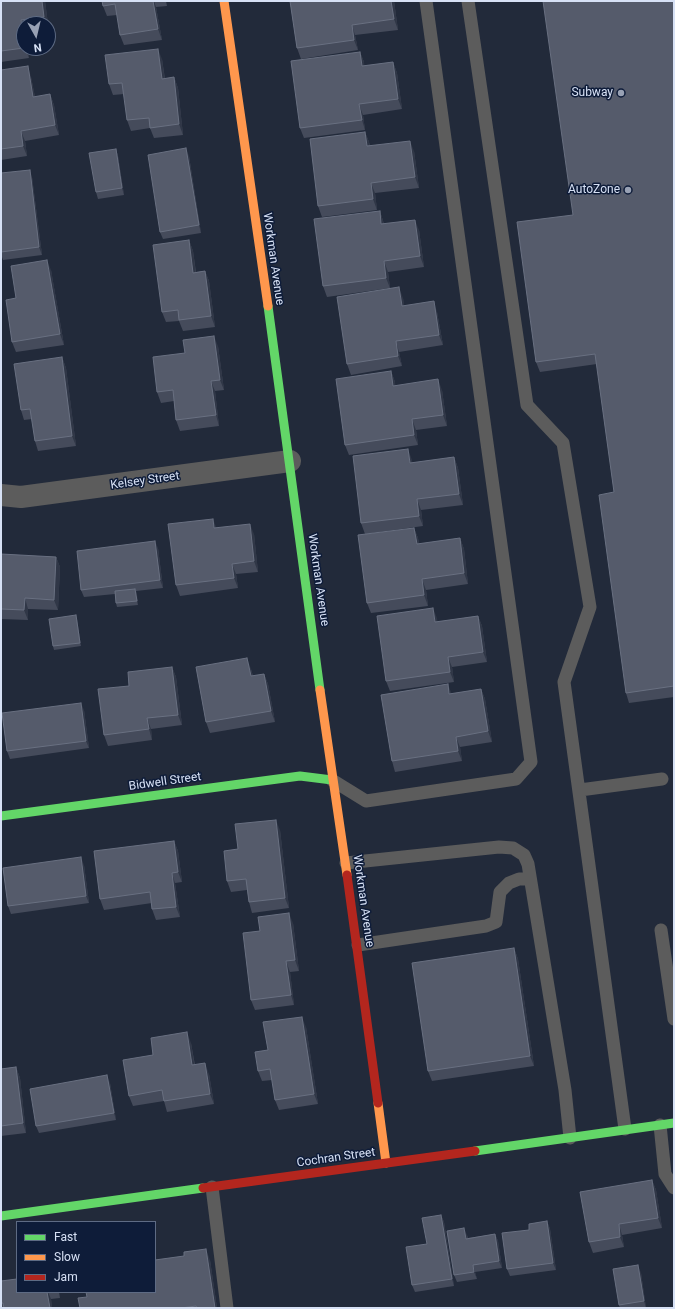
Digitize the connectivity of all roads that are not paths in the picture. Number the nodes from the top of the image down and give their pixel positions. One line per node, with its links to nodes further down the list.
1 (224, 1): 4 (street, Workman Avenue)
2 (426, 1): 7 (lane)
3 (468, 1): 8 (lane)
4 (290, 461): 5 (street, Kelsey Street); 7 (street, Workman Avenue)
5 (1, 495)
6 (662, 779): 8 (lane)
7 (332, 780): 9 (street, Bidwell Street); 10 (street, Workman Avenue)
8 (580, 790): 17 (lane)
9 (1, 816)
10 (346, 863): 11 (lane); 13 (street, Workman Avenue)
11 (530, 879): 13 (lane); 18 (lane)
12 (661, 930): 14 (lane)
13 (358, 945): 19 (street, Workman Avenue)
14 (674, 1019)
15 (674, 1122): 16 (street, Cochran Street)
16 (660, 1124): 17 (street, Cochran Street); 21 (lane)
17 (625, 1129): 18 (street, Cochran Street)
18 (570, 1138): 19 (street, Cochran Street)
19 (386, 1163): 20 (street, Cochran Street)
20 (212, 1187): 22 (street, Cochran Street); 23 (lane)
21 (674, 1188)
22 (1, 1216)
23 (227, 1308)

